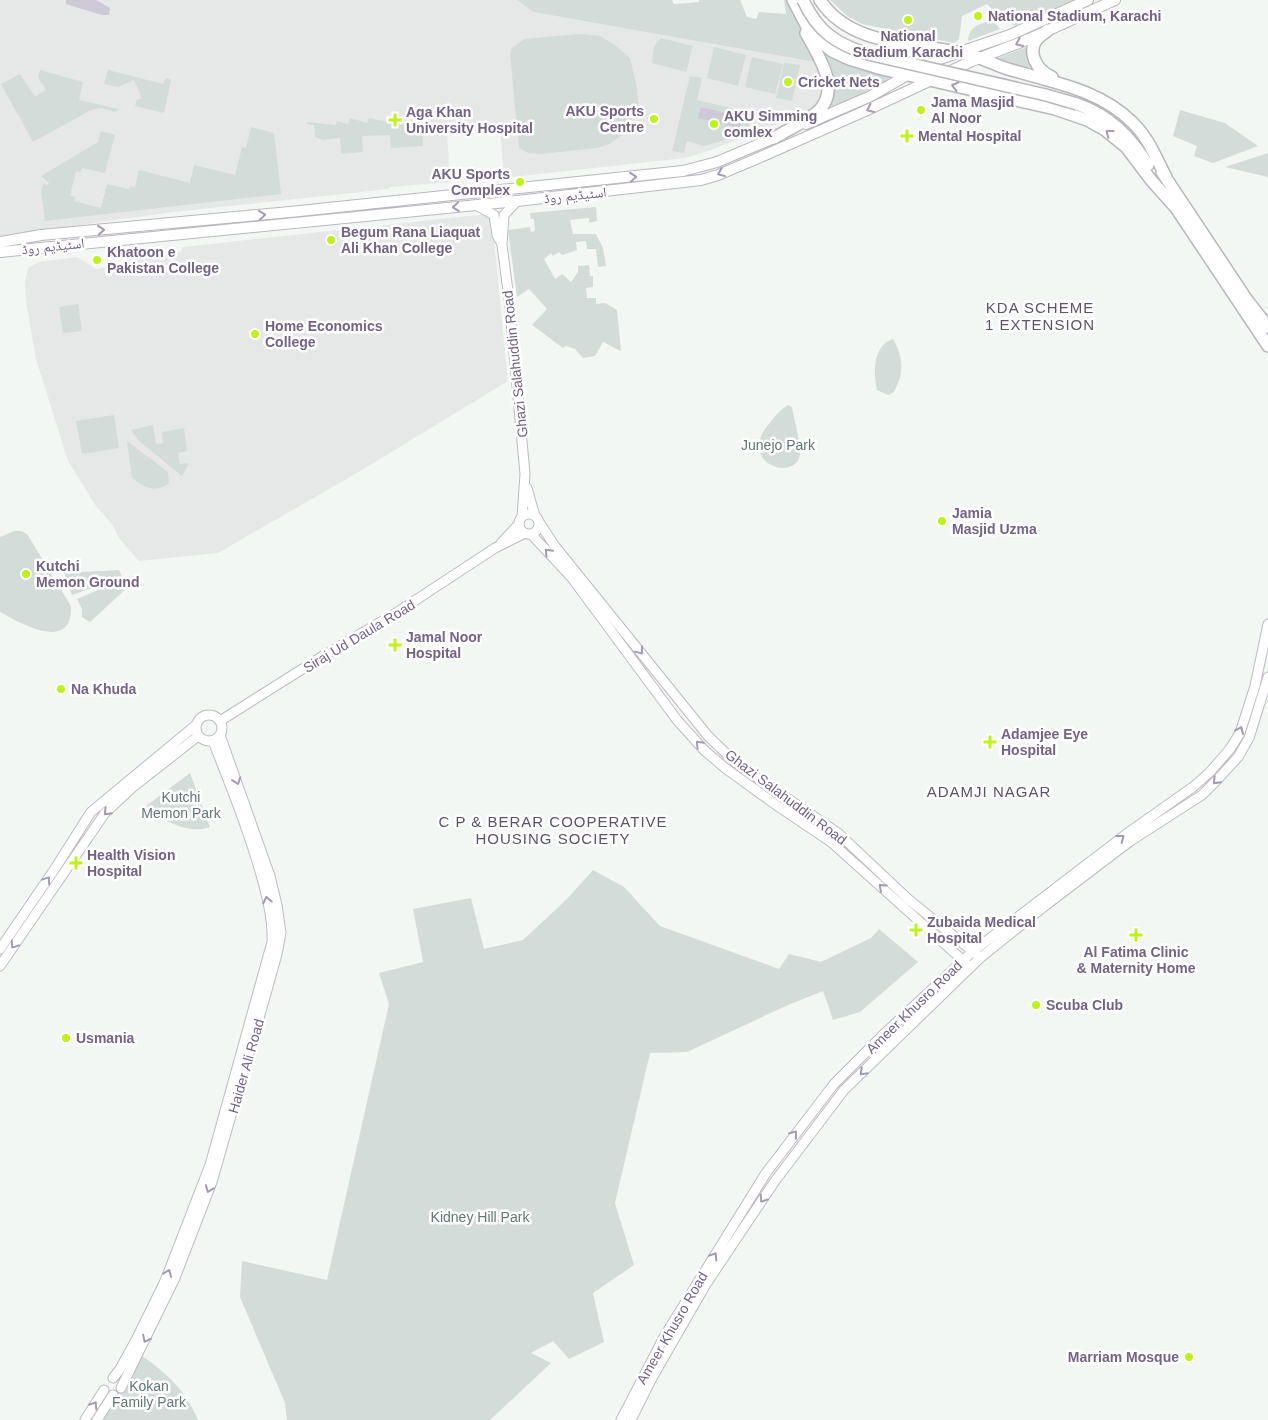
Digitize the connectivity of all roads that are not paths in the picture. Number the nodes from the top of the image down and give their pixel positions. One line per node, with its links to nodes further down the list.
1 (793, 0): 7 (highway)
2 (802, 0): 17 (highway, bridge)
3 (811, 0): 17 (highway)
4 (820, 0): 9 (highway)
5 (1088, 0): 10 (main road, اسٹیڈیم روڈ)
6 (1115, 0): 8 (main road, اسٹیڈیم روڈ)
7 (799, 13): 13 (highway); 18 (highway)
8 (1048, 30): 12 (main road, اسٹیڈیم روڈ, one-way to 12); 17 (highway)
9 (860, 33): 11 (highway); 13 (main road)
10 (987, 44): 11 (main road, اسٹیڈیم روڈ); 12 (main road)
11 (956, 52): 12 (highway); 13 (main road, اسٹیڈیم روڈ)
12 (975, 59): 14 (main road, اسٹیڈیم روڈ); 15 (main road); 17 (highway)
13 (913, 74): 14 (highway); 16 (main road); 18 (main road, اسٹیڈیم روڈ)
14 (931, 80): 15 (highway, one-way to 14); 16 (main road, اسٹیڈیم روڈ)
15 (989, 94): 22 (highway, one-way to 15)
16 (899, 96): 20 (main road, اسٹیڈیم روڈ, one-way to 20)
17 (1077, 96): 19 (highway); 19 (highway); 22 (highway)
18 (774, 138): 23 (main road, اسٹیڈیم روڈ, one-way to 18)
19 (1166, 177): 27 (highway)
20 (517, 201): 21 (main road, اسٹیڈیم روڈ); 25 (main road, Ghazi Salahuddin Road)
21 (476, 205): 23 (main road, اسٹیڈیم روڈ, one-way to 23); 25 (main road, Ghazi Salahuddin Road)
22 (1176, 208): 28 (highway)
23 (169, 230): 24 (main road, اسٹیڈیم روڈ, one-way to 23); 26 (main road, اسٹیڈیم روڈ)
24 (0, 242)
25 (502, 244): 29 (main road, Ghazi Salahuddin Road)
26 (0, 252)
27 (1268, 328)
28 (1268, 346)
29 (525, 483): 30 (main road, Ghazi Salahuddin Road); 31 (main road, Ghazi Salahuddin Road)
30 (537, 519): 31 (main road); 32 (main road); 45 (main road, Ghazi Salahuddin Road, one-way to 45)
31 (521, 521): 32 (main road); 33 (main road, Siraj Ud Daula Road)
32 (528, 534): 33 (main road, Siraj Ud Daula Road); 47 (main road, Ghazi Salahuddin Road, one-way to 32)
33 (496, 548): 36 (main road, Siraj Ud Daula Road)
34 (1268, 624): 40 (main road, Ameer Khusro Road, one-way to 34)
35 (1268, 677): 42 (main road, Ameer Khusro Road, one-way to 42)
36 (220, 721): 37 (main road); 39 (main road)
37 (196, 725): 38 (main road); 44 (main road, one-way to 37)
38 (198, 736): 39 (main road); 48 (main road, one-way to 48)
39 (217, 738): 49 (main road, Haider Ali Road, one-way to 39); 50 (main road, Haider Ali Road, one-way to 50)
40 (1171, 802): 41 (main road, Ameer Khusro Road); 42 (main road)
41 (1160, 810): 43 (main road); 45 (main road, Ameer Khusro Road, one-way to 41)
42 (1177, 812): 43 (main road, Ameer Khusro Road)
43 (1166, 818): 46 (main road, Ameer Khusro Road)
44 (0, 949)
45 (972, 952): 46 (main road, Ghazi Salahuddin Road); 47 (main road, Ameer Khusro Road)
46 (980, 958): 47 (main road, Ameer Khusro Road)
47 (967, 963): 55 (main road, Ameer Khusro Road, one-way to 47); 56 (main road, Ameer Khusro Road, one-way to 56)
48 (0, 966)
49 (113, 1378)
50 (122, 1388)
51 (104, 1390): 53 (main road, one-way to 51)
52 (113, 1395): 54 (main road)
53 (85, 1420)
54 (98, 1420)
55 (621, 1420)
56 (631, 1420)

